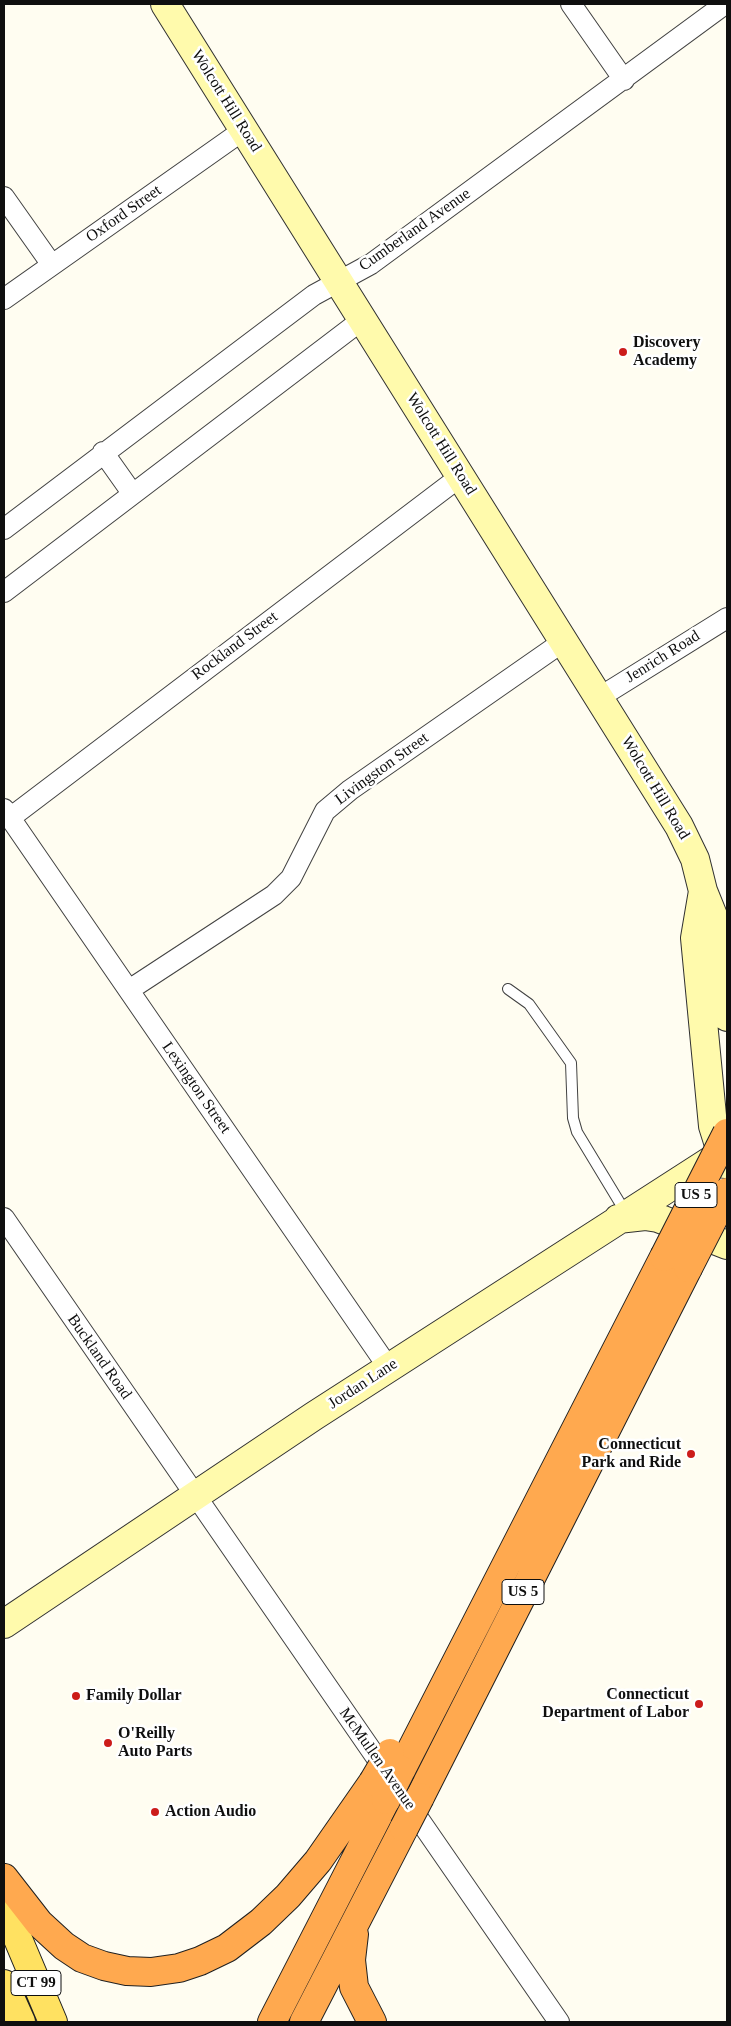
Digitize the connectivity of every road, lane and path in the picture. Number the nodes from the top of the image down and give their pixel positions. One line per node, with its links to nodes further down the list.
1 (165, 4): 5 (street, Wolcott Hill Road)
2 (571, 4): 4 (street)
3 (725, 4): 4 (street, Cumberland Avenue)
4 (624, 80): 8 (street, Cumberland Avenue)
5 (244, 129): 7 (street, Oxford Street); 8 (street, Wolcott Hill Road)
6 (4, 197): 7 (street)
7 (52, 265): 9 (street, Oxford Street)
8 (340, 281): 10 (street, Wolcott Hill Road); 11 (street, Cumberland Avenue)
9 (4, 299)
10 (363, 319): 12 (street, Wolcott Hill Road); 13 (street)
11 (103, 452): 13 (street); 14 (street, Cumberland Avenue)
12 (461, 476): 17 (street, Wolcott Hill Road); 19 (street, Rockland Street)
13 (132, 493): 15 (street)
14 (4, 529)
15 (4, 592)
16 (727, 618): 18 (street, Jenrich Road)
17 (564, 641): 18 (street, Wolcott Hill Road); 22 (street, Livingston Street)
18 (600, 697): 20 (street, Wolcott Hill Road)
19 (7, 813): 22 (street, Lexington Street)
20 (710, 964): 23 (street, Wolcott Hill Road); 24 (street, Wolcott Hill Road)
21 (508, 989): 26 (lane)
22 (129, 990): 30 (street, Lexington Street)
23 (727, 1017)
24 (726, 1151): 26 (street, Jordan Lane); 29 (highway, US 5, bridge)
25 (727, 1192): 29 (highway, US 5, bridge)
26 (622, 1217): 28 (street); 30 (street, Jordan Lane)
27 (4, 1218): 31 (street, Buckland Road)
28 (727, 1245)
29 (676, 1262): 33 (highway, US 5, bridge); 36 (highway, US 5, bridge)
30 (388, 1367): 31 (street, Jordan Lane)
31 (195, 1495): 32 (street, Jordan Lane); 43 (street, McMullen Avenue)
32 (4, 1624)
33 (379, 1791): 34 (highway); 40 (highway, US 5)
34 (4, 1878)
35 (4, 1906): 39 (main road, CT 99)
36 (359, 1915): 41 (highway, US 5); 42 (highway)
37 (4, 1984): 38 (main road, CT 99)
38 (21, 2022)
39 (53, 2022)
40 (272, 2022)
41 (304, 2022)
42 (372, 2022)
43 (559, 2022)

